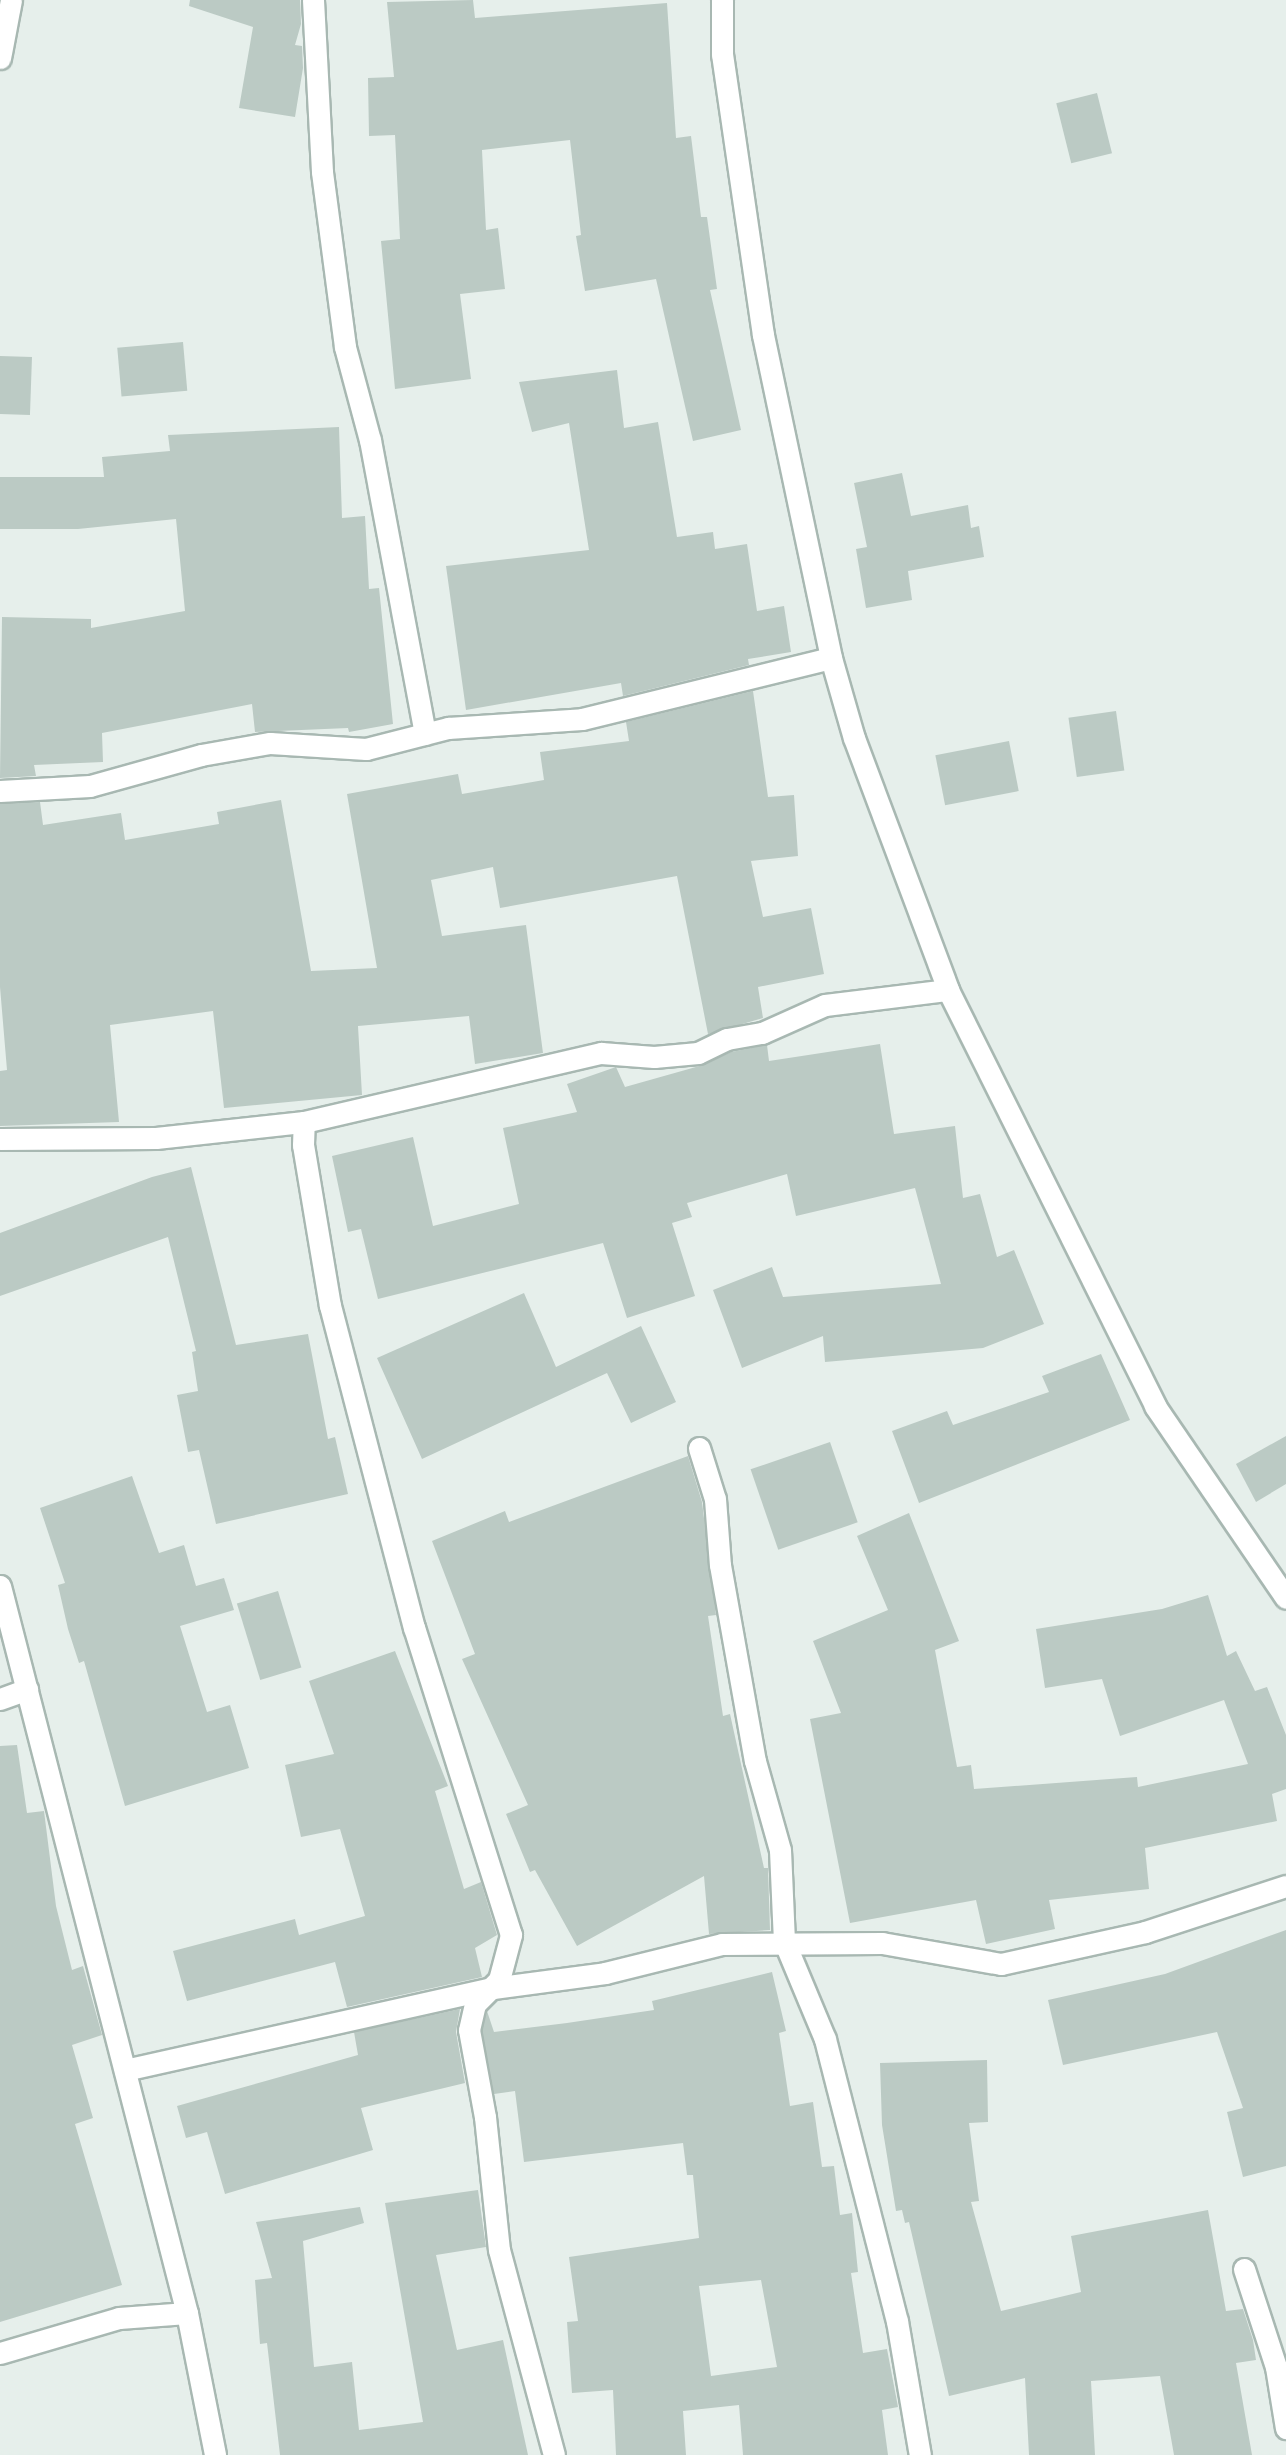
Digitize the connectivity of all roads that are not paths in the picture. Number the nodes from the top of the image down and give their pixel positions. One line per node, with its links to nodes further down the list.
1 (12, 0): 4 (street)
2 (313, 0): 6 (street)
3 (722, 0): 5 (street)
4 (0, 58)
5 (831, 658): 6 (street); 8 (street)
6 (425, 734): 7 (street)
7 (0, 791)
8 (948, 990): 9 (street); 13 (street)
9 (304, 1122): 10 (street); 18 (street)
10 (0, 1139)
11 (699, 1448): 17 (street)
12 (0, 1586): 14 (street)
13 (1286, 1598)
14 (27, 1689): 15 (street); 19 (street)
15 (0, 1699)
16 (1286, 1886): 17 (street)
17 (784, 1941): 18 (street); 26 (street)
18 (493, 1987): 19 (street); 25 (street)
19 (125, 2070): 21 (street)
20 (1244, 2269): 23 (street)
21 (187, 2313): 22 (street); 24 (street)
22 (0, 2353)
23 (1286, 2428)
24 (215, 2455)
25 (554, 2455)
26 (920, 2455)

